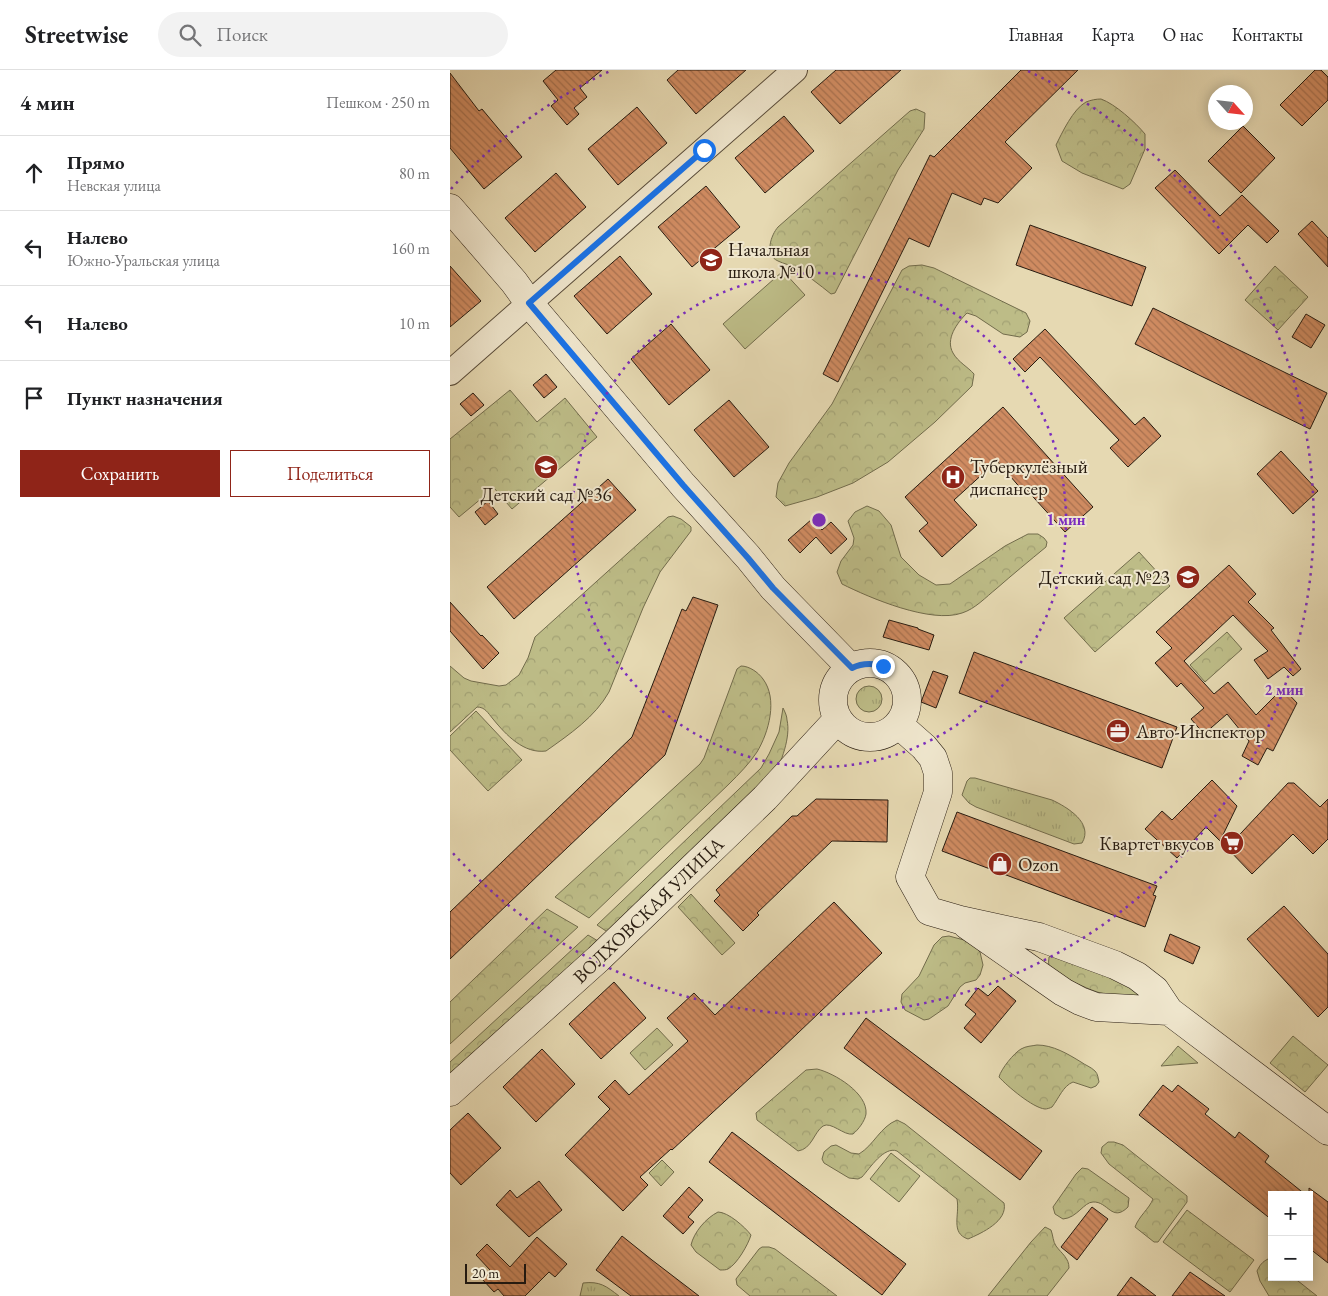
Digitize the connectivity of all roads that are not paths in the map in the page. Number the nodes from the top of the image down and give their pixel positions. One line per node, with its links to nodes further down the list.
1 (795, 70): 3 (street)
2 (450, 208): 3 (main road)
3 (529, 303): 4 (street); 5 (main road)
4 (450, 373)
5 (852, 668): 6 (main road); 7 (main road)
6 (838, 719): 7 (main road); 10 (main road, ВОЛХОВСКАЯ УЛИЦА)
7 (898, 724): 8 (main road)
8 (960, 920): 9 (main road); 9 (main road)
9 (1169, 1012): 11 (main road)
10 (450, 1092)
11 (1328, 1131)

